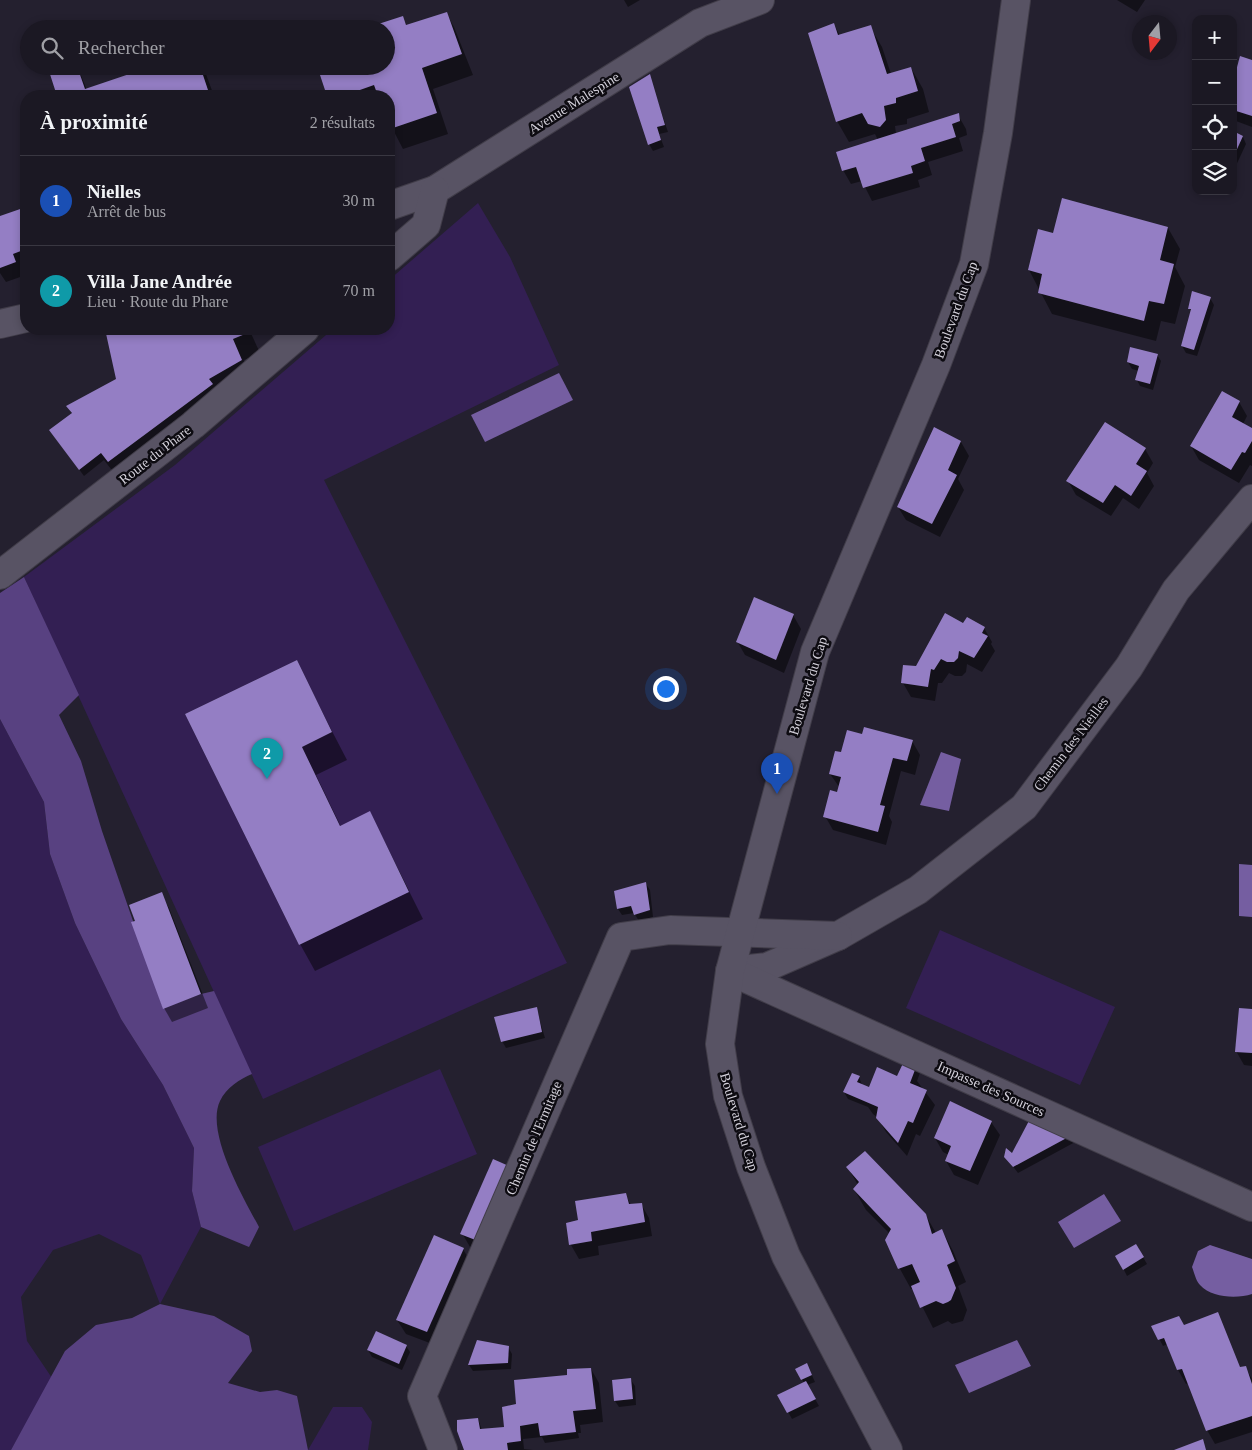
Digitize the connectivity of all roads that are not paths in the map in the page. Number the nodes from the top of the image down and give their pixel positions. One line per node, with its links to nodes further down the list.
1 (760, 0): 3 (street, Avenue Malespine)
2 (1016, 0): 11 (street, Boulevard du Cap)
3 (435, 190): 4 (street, Avenue Malespine); 5 (street)
4 (395, 204)
5 (395, 252)
6 (20, 319): 7 (street)
7 (0, 324)
8 (298, 335): 10 (street, Route du Phare)
9 (1252, 499): 12 (street, Chemin des Nieilles)
10 (0, 575)
11 (740, 933): 12 (street); 13 (street, Boulevard du Cap); 15 (street, Chemin de l'Ermitage)
12 (838, 936): 13 (street, Chemin des Nieilles)
13 (730, 971): 14 (street, Impasse des Sources); 16 (street, Boulevard du Cap)
14 (1252, 1207)
15 (443, 1450)
16 (888, 1450)

